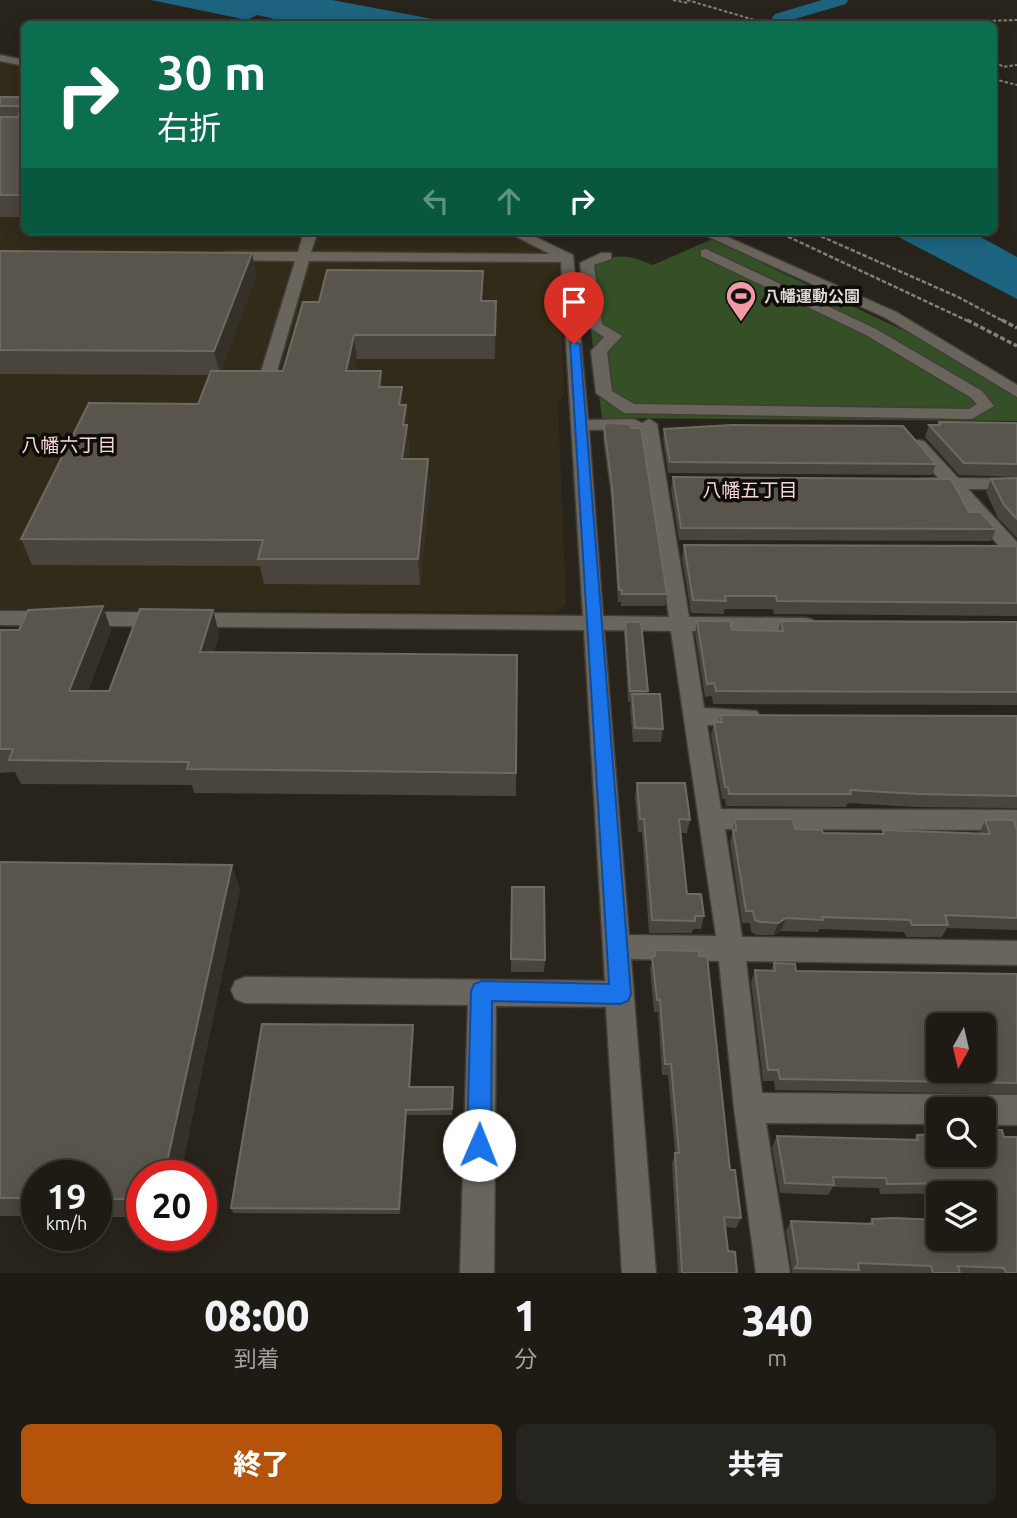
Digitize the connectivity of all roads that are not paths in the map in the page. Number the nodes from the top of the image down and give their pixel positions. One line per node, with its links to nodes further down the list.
1 (0, 58): 2 (street)
2 (21, 62)
3 (310, 235): 8 (street)
4 (520, 235): 10 (street)
5 (713, 235): 12 (street)
6 (706, 253): 13 (street)
7 (207, 255): 8 (street)
8 (303, 256): 10 (street); 11 (street)
9 (607, 256): 10 (street)
10 (575, 262): 13 (street); 15 (street)
11 (267, 378)
12 (1017, 392)
13 (945, 419): 16 (street); 17 (street)
14 (649, 424): 15 (street); 16 (street); 25 (street)
15 (580, 425): 24 (street)
16 (900, 425): 19 (street)
17 (989, 426)
18 (913, 483): 19 (street)
19 (953, 484): 20 (street); 22 (street)
20 (1017, 484)
21 (986, 550): 22 (street)
22 (1016, 551)
23 (0, 618): 24 (street)
24 (592, 623): 25 (street); 31 (street)
25 (680, 624): 26 (street); 27 (street)
26 (828, 625)
27 (694, 716): 28 (street); 29 (street)
28 (775, 716)
29 (710, 819): 30 (street); 32 (street)
30 (1017, 820)
31 (617, 947): 32 (street); 36 (street)
32 (731, 949): 33 (street); 37 (street)
33 (1017, 953)
34 (245, 990): 35 (street)
35 (482, 991): 36 (street); 39 (street)
36 (620, 994): 40 (street)
37 (749, 1108): 38 (street); 41 (street)
38 (1017, 1110)
39 (477, 1273)
40 (639, 1273)
41 (772, 1273)

